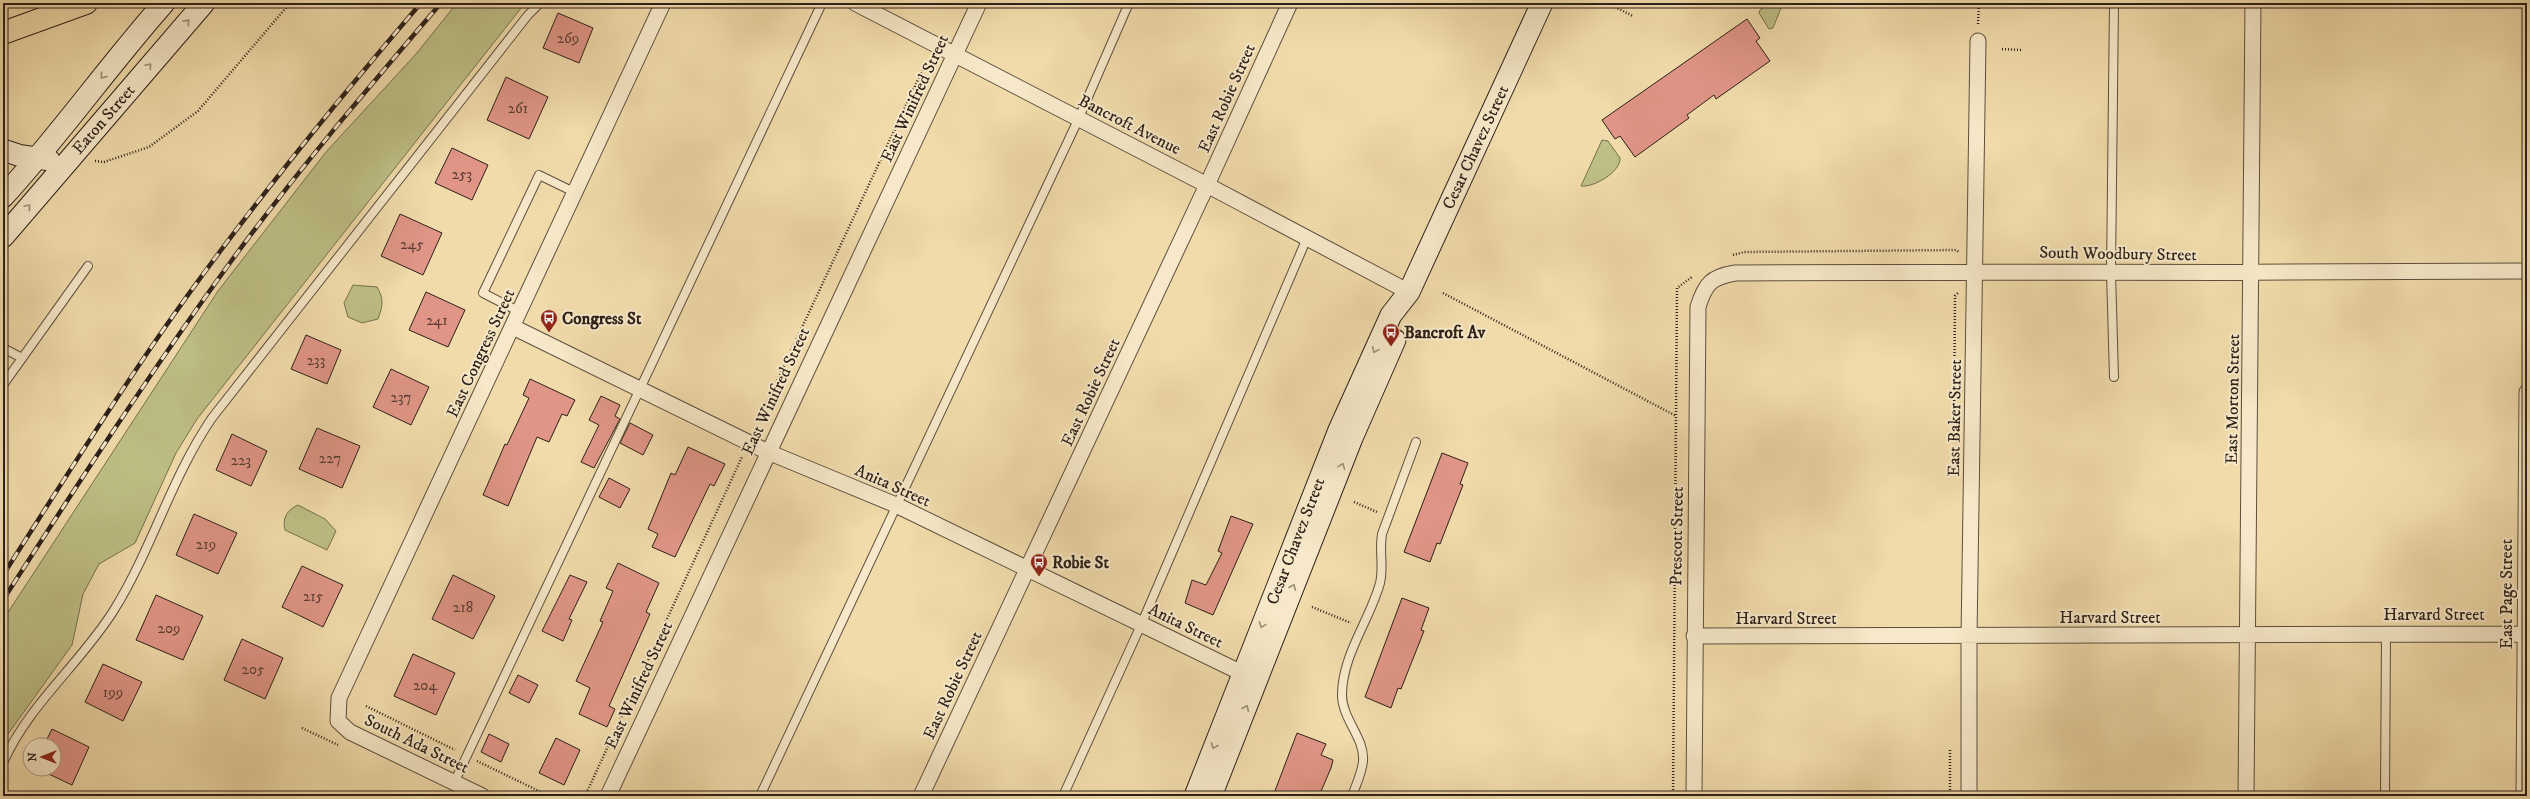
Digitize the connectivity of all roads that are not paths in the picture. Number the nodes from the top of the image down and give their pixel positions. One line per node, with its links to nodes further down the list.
1 (81, 3): 15 (highway)
2 (86, 3): 16 (highway)
3 (164, 3): 21 (main road, Eaton Street, one-way to 21)
4 (204, 3): 22 (main road, Eaton Street, one-way to 4)
5 (540, 3): 55 (lane)
6 (663, 3): 24 (street, East Congress Street)
7 (822, 3): 41 (lane)
8 (855, 3): 18 (street, Bancroft Avenue)
9 (979, 3): 18 (street, East Winifred Street)
10 (1129, 3): 19 (lane)
11 (1290, 3): 23 (street, East Robie Street)
12 (1542, 3): 34 (main road, Cesar Chavez Street)
13 (2114, 3): 31 (lane)
14 (2254, 3): 32 (street, East Morton Street)
15 (3, 24)
16 (3, 33)
17 (1978, 41): 29 (street, East Baker Street)
18 (956, 55): 19 (street, Bancroft Avenue); 44 (street, East Winifred Street)
19 (1078, 120): 23 (street, Bancroft Avenue); 45 (lane)
20 (3, 150): 21 (main road)
21 (39, 158): 22 (main road); 25 (main road, Eaton Street)
22 (67, 161): 26 (main road, Eaton Street, one-way to 22)
23 (1207, 185): 27 (street, Bancroft Avenue); 46 (street, East Robie Street)
24 (574, 192): 35 (street, East Congress Street); 35 (lane)
25 (3, 197)
26 (3, 237)
27 (1307, 238): 34 (street, Bancroft Avenue); 47 (lane)
28 (88, 266): 38 (lane)
29 (1976, 271): 31 (street, South Woodbury Street); 33 (street, South Woodbury Street); 52 (street, East Baker Street)
30 (2527, 271): 32 (street, South Woodbury Street)
31 (2111, 272): 32 (street, South Woodbury Street); 39 (lane)
32 (2252, 274): 50 (street, East Morton Street)
33 (1711, 281): 51 (street, Prescott Street)
34 (1409, 292): 53 (main road, Cesar Chavez Street)
35 (520, 312): 36 (street, East Congress Street)
36 (513, 327): 41 (street, Anita Street); 54 (street, East Congress Street)
37 (3, 348): 38 (lane)
38 (22, 358): 40 (lane)
39 (2114, 376)
40 (3, 385)
41 (639, 388): 44 (street, Anita Street); 56 (lane)
42 (2527, 392): 49 (street, East Page Street)
43 (1416, 442): 64 (lane)
44 (768, 452): 45 (street, Anita Street); 58 (street, East Winifred Street)
45 (896, 505): 46 (street, Anita Street); 59 (lane)
46 (1028, 568): 47 (street, Anita Street); 60 (street, East Robie Street)
47 (1141, 625): 53 (street, Anita Street); 61 (lane)
48 (2386, 633): 49 (street, Harvard Street); 50 (street, Harvard Street); 68 (lane)
49 (2526, 634): 69 (street, East Page Street)
50 (2247, 635): 52 (street, Harvard Street); 67 (street, East Morton Street)
51 (1694, 636): 52 (street, Harvard Street); 65 (street, Prescott Street)
52 (1969, 637): 66 (street, East Baker Street)
53 (1250, 677): 62 (main road, Cesar Chavez Street, one-way to 62); 63 (main road, Cesar Chavez Street, one-way to 53)
54 (338, 721): 56 (street, South Ada Street)
55 (3, 763)
56 (454, 783): 57 (street, South Ada Street)
57 (482, 796)
58 (608, 796)
59 (760, 796)
60 (921, 796)
61 (1063, 796)
62 (1195, 796)
63 (1211, 796)
64 (1352, 796)
65 (1694, 796)
66 (1969, 796)
67 (2246, 796)
68 (2385, 796)
69 (2524, 796)

